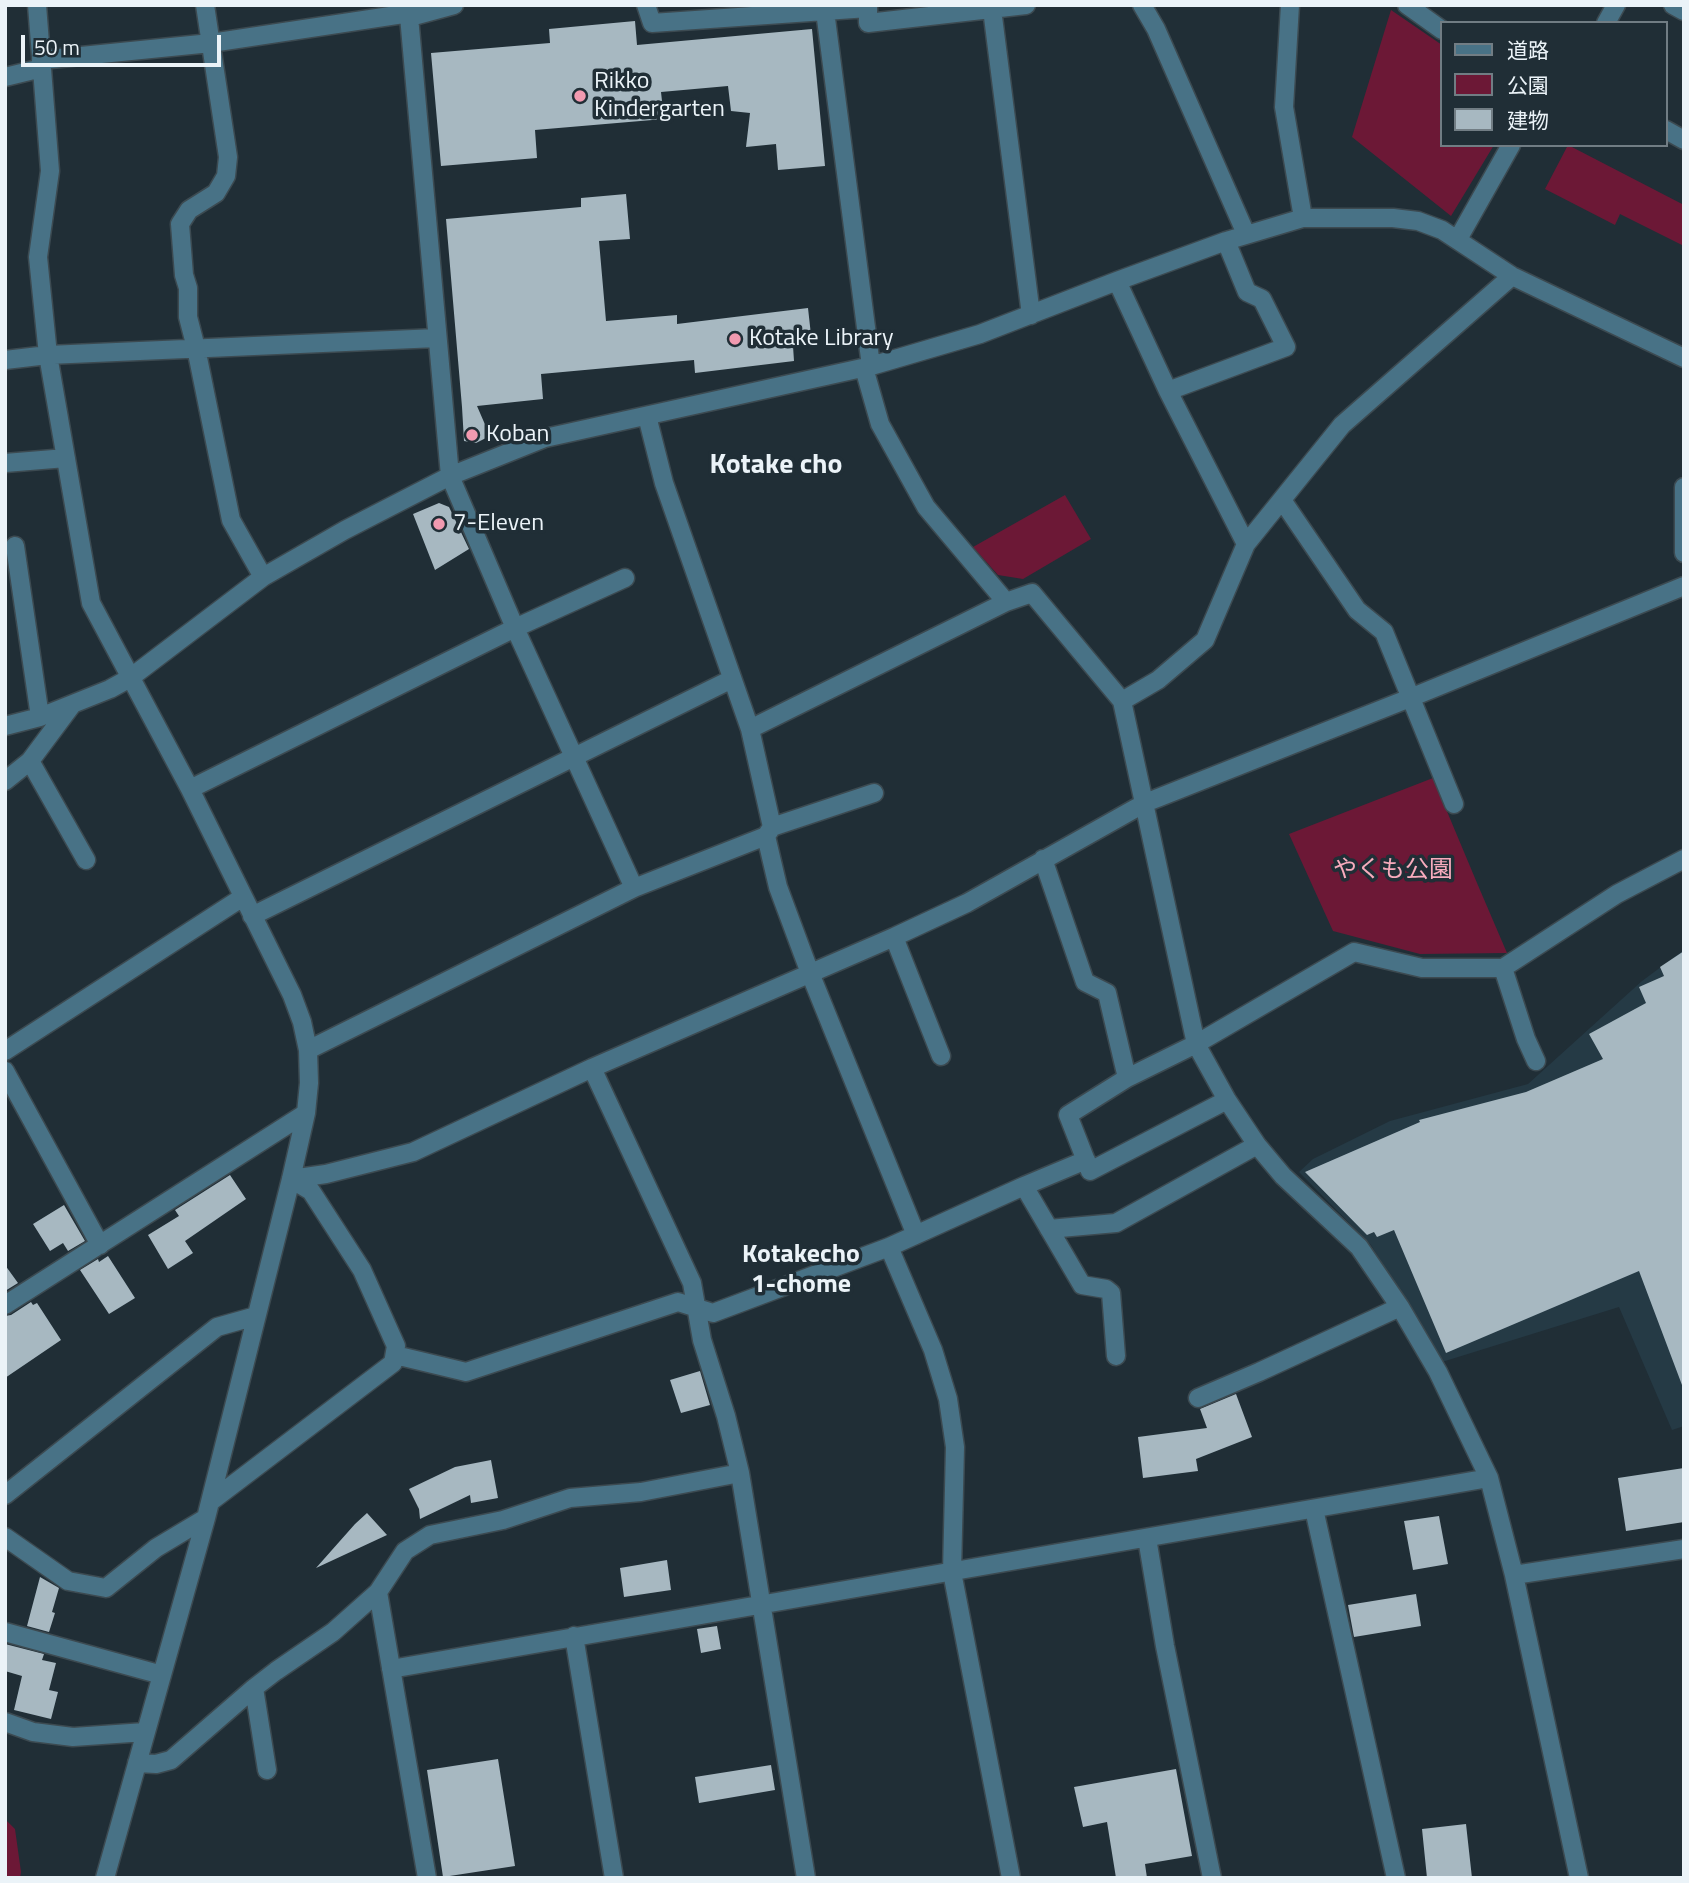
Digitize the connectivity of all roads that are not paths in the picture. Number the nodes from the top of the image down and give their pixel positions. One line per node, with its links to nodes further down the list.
1 (37, 5): 19 (street)
2 (205, 5): 18 (street)
3 (454, 5): 15 (street)
4 (646, 5): 13 (street)
5 (1026, 5): 12 (street)
6 (1142, 5): 25 (street)
7 (1290, 5): 24 (street)
8 (1406, 5): 17 (street)
9 (1616, 5): 16 (street)
10 (1673, 5): 14 (street)
11 (868, 6): 12 (street); 13 (street)
12 (992, 9): 30 (street)
13 (813, 10): 36 (street)
14 (1684, 11)
15 (409, 12): 18 (street); 31 (street)
16 (1607, 21)
17 (1440, 29)
18 (211, 43): 19 (street); 32 (street)
19 (42, 64): 20 (street); 33 (street)
20 (5, 77)
21 (1668, 131): 22 (street)
22 (1684, 140)
23 (1510, 147): 26 (street)
24 (1303, 218): 25 (street); 26 (street)
25 (1246, 234): 27 (street)
26 (1458, 239): 28 (street)
27 (1226, 241): 29 (street); 37 (street)
28 (1512, 276): 34 (street); 43 (street)
29 (1117, 281): 30 (street); 37 (street)
30 (1031, 315): 36 (street)
31 (437, 338): 32 (street); 41 (street)
32 (196, 348): 33 (street); 47 (street)
33 (48, 355): 35 (street); 39 (street)
34 (1684, 358)
35 (5, 360)
36 (867, 367): 38 (street); 50 (street)
37 (1168, 391): 44 (street)
38 (647, 416): 41 (street); 53 (street)
39 (66, 458): 40 (street); 52 (street)
40 (5, 463)
41 (450, 476): 47 (street); 51 (street)
42 (1684, 487): 46 (street)
43 (1282, 500): 44 (street); 54 (street)
44 (1246, 544): 55 (street)
45 (15, 546): 57 (street)
46 (1684, 553)
47 (263, 578): 52 (street)
48 (625, 578): 51 (street)
49 (1684, 586): 54 (street)
50 (1006, 602): 55 (street); 59 (street)
51 (514, 628): 60 (street); 63 (street)
52 (130, 678): 56 (street); 63 (street)
53 (732, 679): 59 (street); 60 (street)
54 (1410, 698): 65 (street); 66 (street)
55 (1122, 701): 65 (street)
56 (71, 706): 57 (street); 61 (street)
57 (40, 717): 58 (street)
58 (5, 726)
59 (750, 729): 67 (street)
60 (572, 756): 71 (street); 73 (street)
61 (30, 761): 62 (street); 70 (street)
62 (5, 781)
63 (190, 789): 72 (street)
64 (874, 793): 67 (street)
65 (1145, 803): 68 (street); 77 (street)
66 (1454, 804)
67 (769, 832): 71 (street); 76 (street)
68 (1043, 859): 74 (street); 84 (street)
69 (1684, 859): 75 (street)
70 (86, 860)
71 (634, 888): 78 (street)
72 (243, 897): 73 (street); 79 (street)
73 (252, 916): 78 (street)
74 (894, 937): 76 (street); 80 (street)
75 (1503, 968): 77 (street); 81 (street)
76 (810, 973): 82 (street); 92 (street)
77 (1196, 1044): 84 (street); 85 (street)
78 (308, 1050): 86 (street)
79 (5, 1051)
80 (941, 1056)
81 (1536, 1062)
82 (592, 1068): 89 (street); 96 (street)
83 (5, 1071): 93 (street)
84 (1127, 1078): 88 (street)
85 (1227, 1100): 87 (street); 88 (street)
86 (306, 1113): 89 (street); 93 (street)
87 (1257, 1144): 91 (street); 97 (street)
88 (1086, 1160): 90 (street)
89 (291, 1179): 98 (street); 99 (street)
90 (1024, 1186): 91 (street); 92 (street)
91 (1049, 1228): 100 (street)
92 (916, 1235): 94 (street)
93 (100, 1245): 95 (street)
94 (889, 1247): 96 (street); 110 (street)
95 (5, 1305)
96 (696, 1307): 99 (street); 102 (street)
97 (1400, 1307): 101 (street); 103 (street)
98 (256, 1316): 104 (street); 106 (street)
99 (395, 1355): 106 (street)
100 (1116, 1356)
101 (1198, 1398)
102 (740, 1472): 112 (street); 113 (street)
103 (1489, 1478): 105 (street); 111 (street)
104 (5, 1495)
105 (1314, 1509): 108 (street); 129 (street)
106 (208, 1510): 107 (street); 117 (street)
107 (5, 1537)
108 (1147, 1538): 110 (street); 128 (street)
109 (1684, 1549): 111 (street)
110 (952, 1572): 113 (street); 127 (street)
111 (1514, 1575): 130 (street)
112 (378, 1592): 116 (street); 118 (street)
113 (762, 1605): 115 (street); 126 (street)
114 (5, 1632): 117 (street)
115 (574, 1636): 116 (street); 125 (street)
116 (391, 1669): 124 (street)
117 (162, 1675): 120 (street)
118 (254, 1688): 121 (street); 122 (street)
119 (5, 1723): 120 (street)
120 (145, 1732): 121 (street)
121 (137, 1763): 123 (street)
122 (267, 1770)
123 (105, 1878)
124 (427, 1878)
125 (614, 1878)
126 (806, 1878)
127 (1011, 1878)
128 (1212, 1878)
129 (1396, 1878)
130 (1579, 1878)

